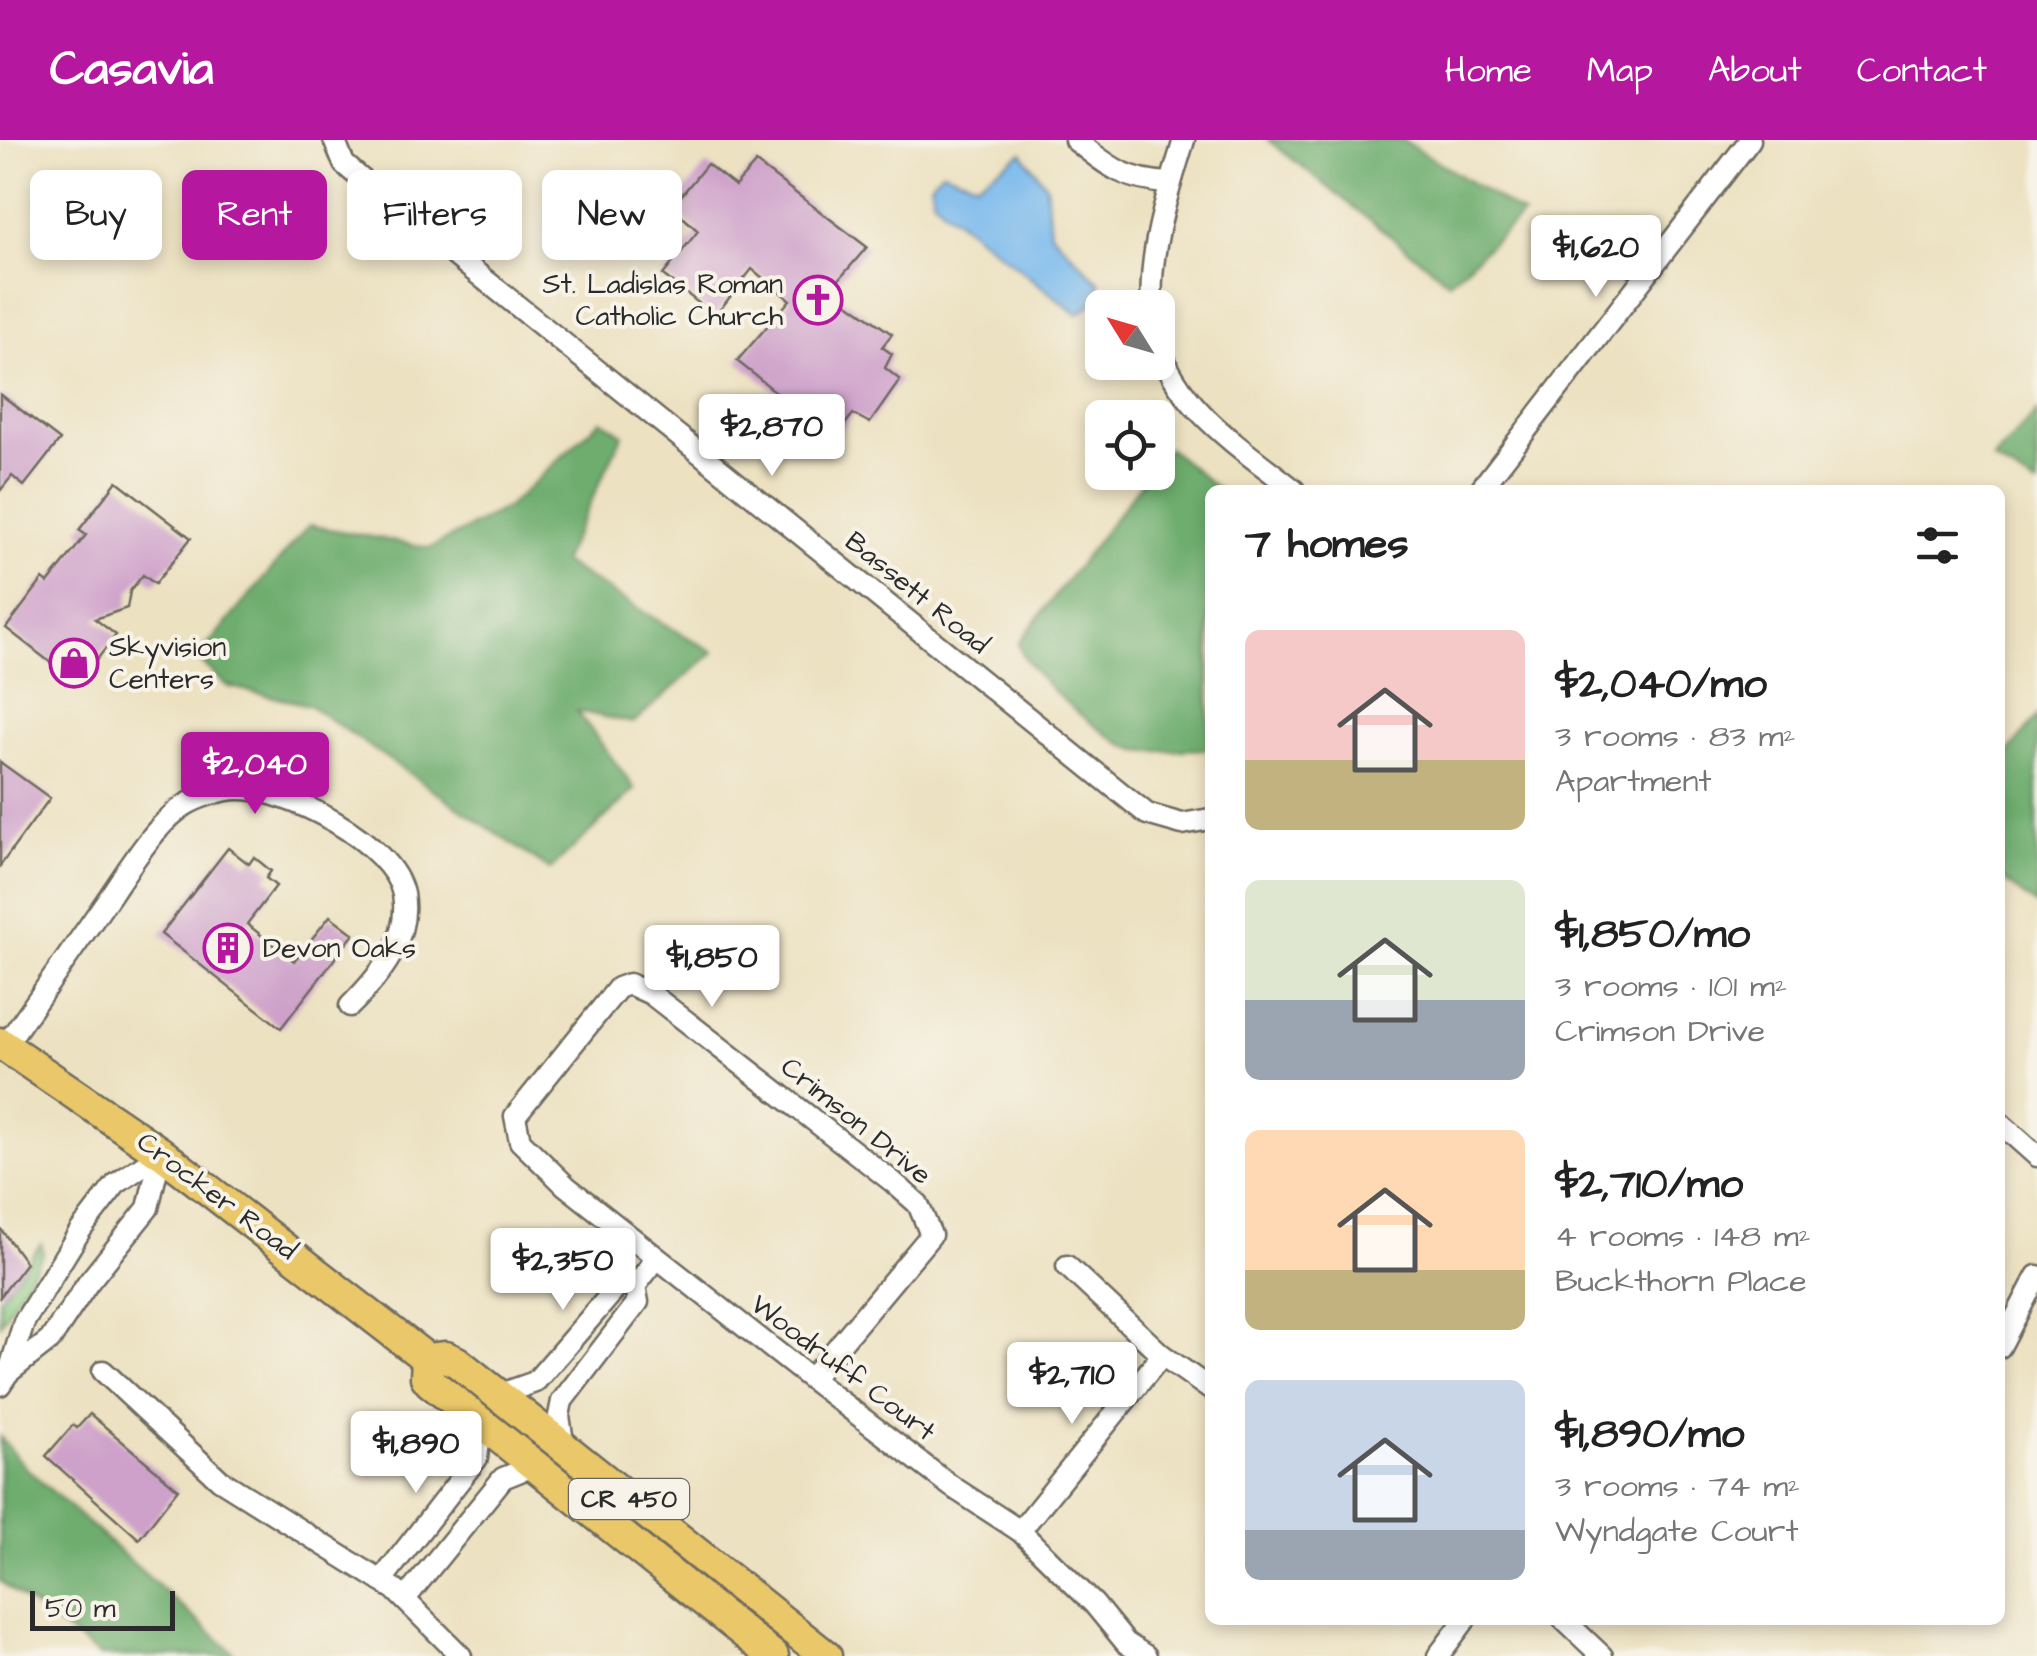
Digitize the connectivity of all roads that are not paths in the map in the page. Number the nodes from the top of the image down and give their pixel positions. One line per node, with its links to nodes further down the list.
1 (334, 140): 10 (street, Bassett Road)
2 (1075, 140): 5 (street)
3 (1184, 140): 5 (street)
4 (1750, 140): 9 (street)
5 (1170, 183): 6 (street)
6 (1152, 290)
7 (1173, 380): 8 (street)
8 (1288, 485)
9 (1484, 485)
10 (1205, 820)
11 (350, 1006): 12 (street)
12 (2, 1045): 14 (main road, Crocker Road / CR 450)
13 (2005, 1127): 15 (street)
14 (161, 1153): 22 (main road, Crocker Road / CR 450); 24 (street); 24 (street)
15 (2037, 1156)
16 (656, 1258): 19 (street); 25 (street, Woodruff Court); 25 (street, Crimson Drive)
17 (1067, 1266): 21 (street)
18 (2037, 1276): 20 (street)
19 (635, 1286): 27 (street); 29 (street)
20 (2005, 1337)
21 (1162, 1355): 26 (street); 31 (street)
22 (427, 1359): 27 (main road, Crocker Road / CR 450); 28 (main road, Crocker Road / CR 450)
23 (103, 1370): 32 (street)
24 (4, 1379)
25 (811, 1379): 31 (street, Woodruff Court)
26 (1205, 1385)
27 (498, 1395): 29 (main road, Crocker Road / CR 450)
28 (482, 1424): 30 (main road, Crocker Road / CR 450); 32 (street)
29 (564, 1448): 39 (main road, Crocker Road / CR 450)
30 (533, 1466): 33 (street); 38 (main road, Crocker Road / CR 450)
31 (1020, 1530): 36 (street, Woodruff Court)
32 (381, 1581): 33 (street)
33 (405, 1599): 37 (street)
34 (1460, 1625): 41 (street)
35 (1569, 1625): 42 (street)
36 (1120, 1649): 40 (street, Woodruff Court)
37 (461, 1656)
38 (773, 1656)
39 (826, 1656)
40 (1146, 1656)
41 (1438, 1656)
42 (1602, 1656)

